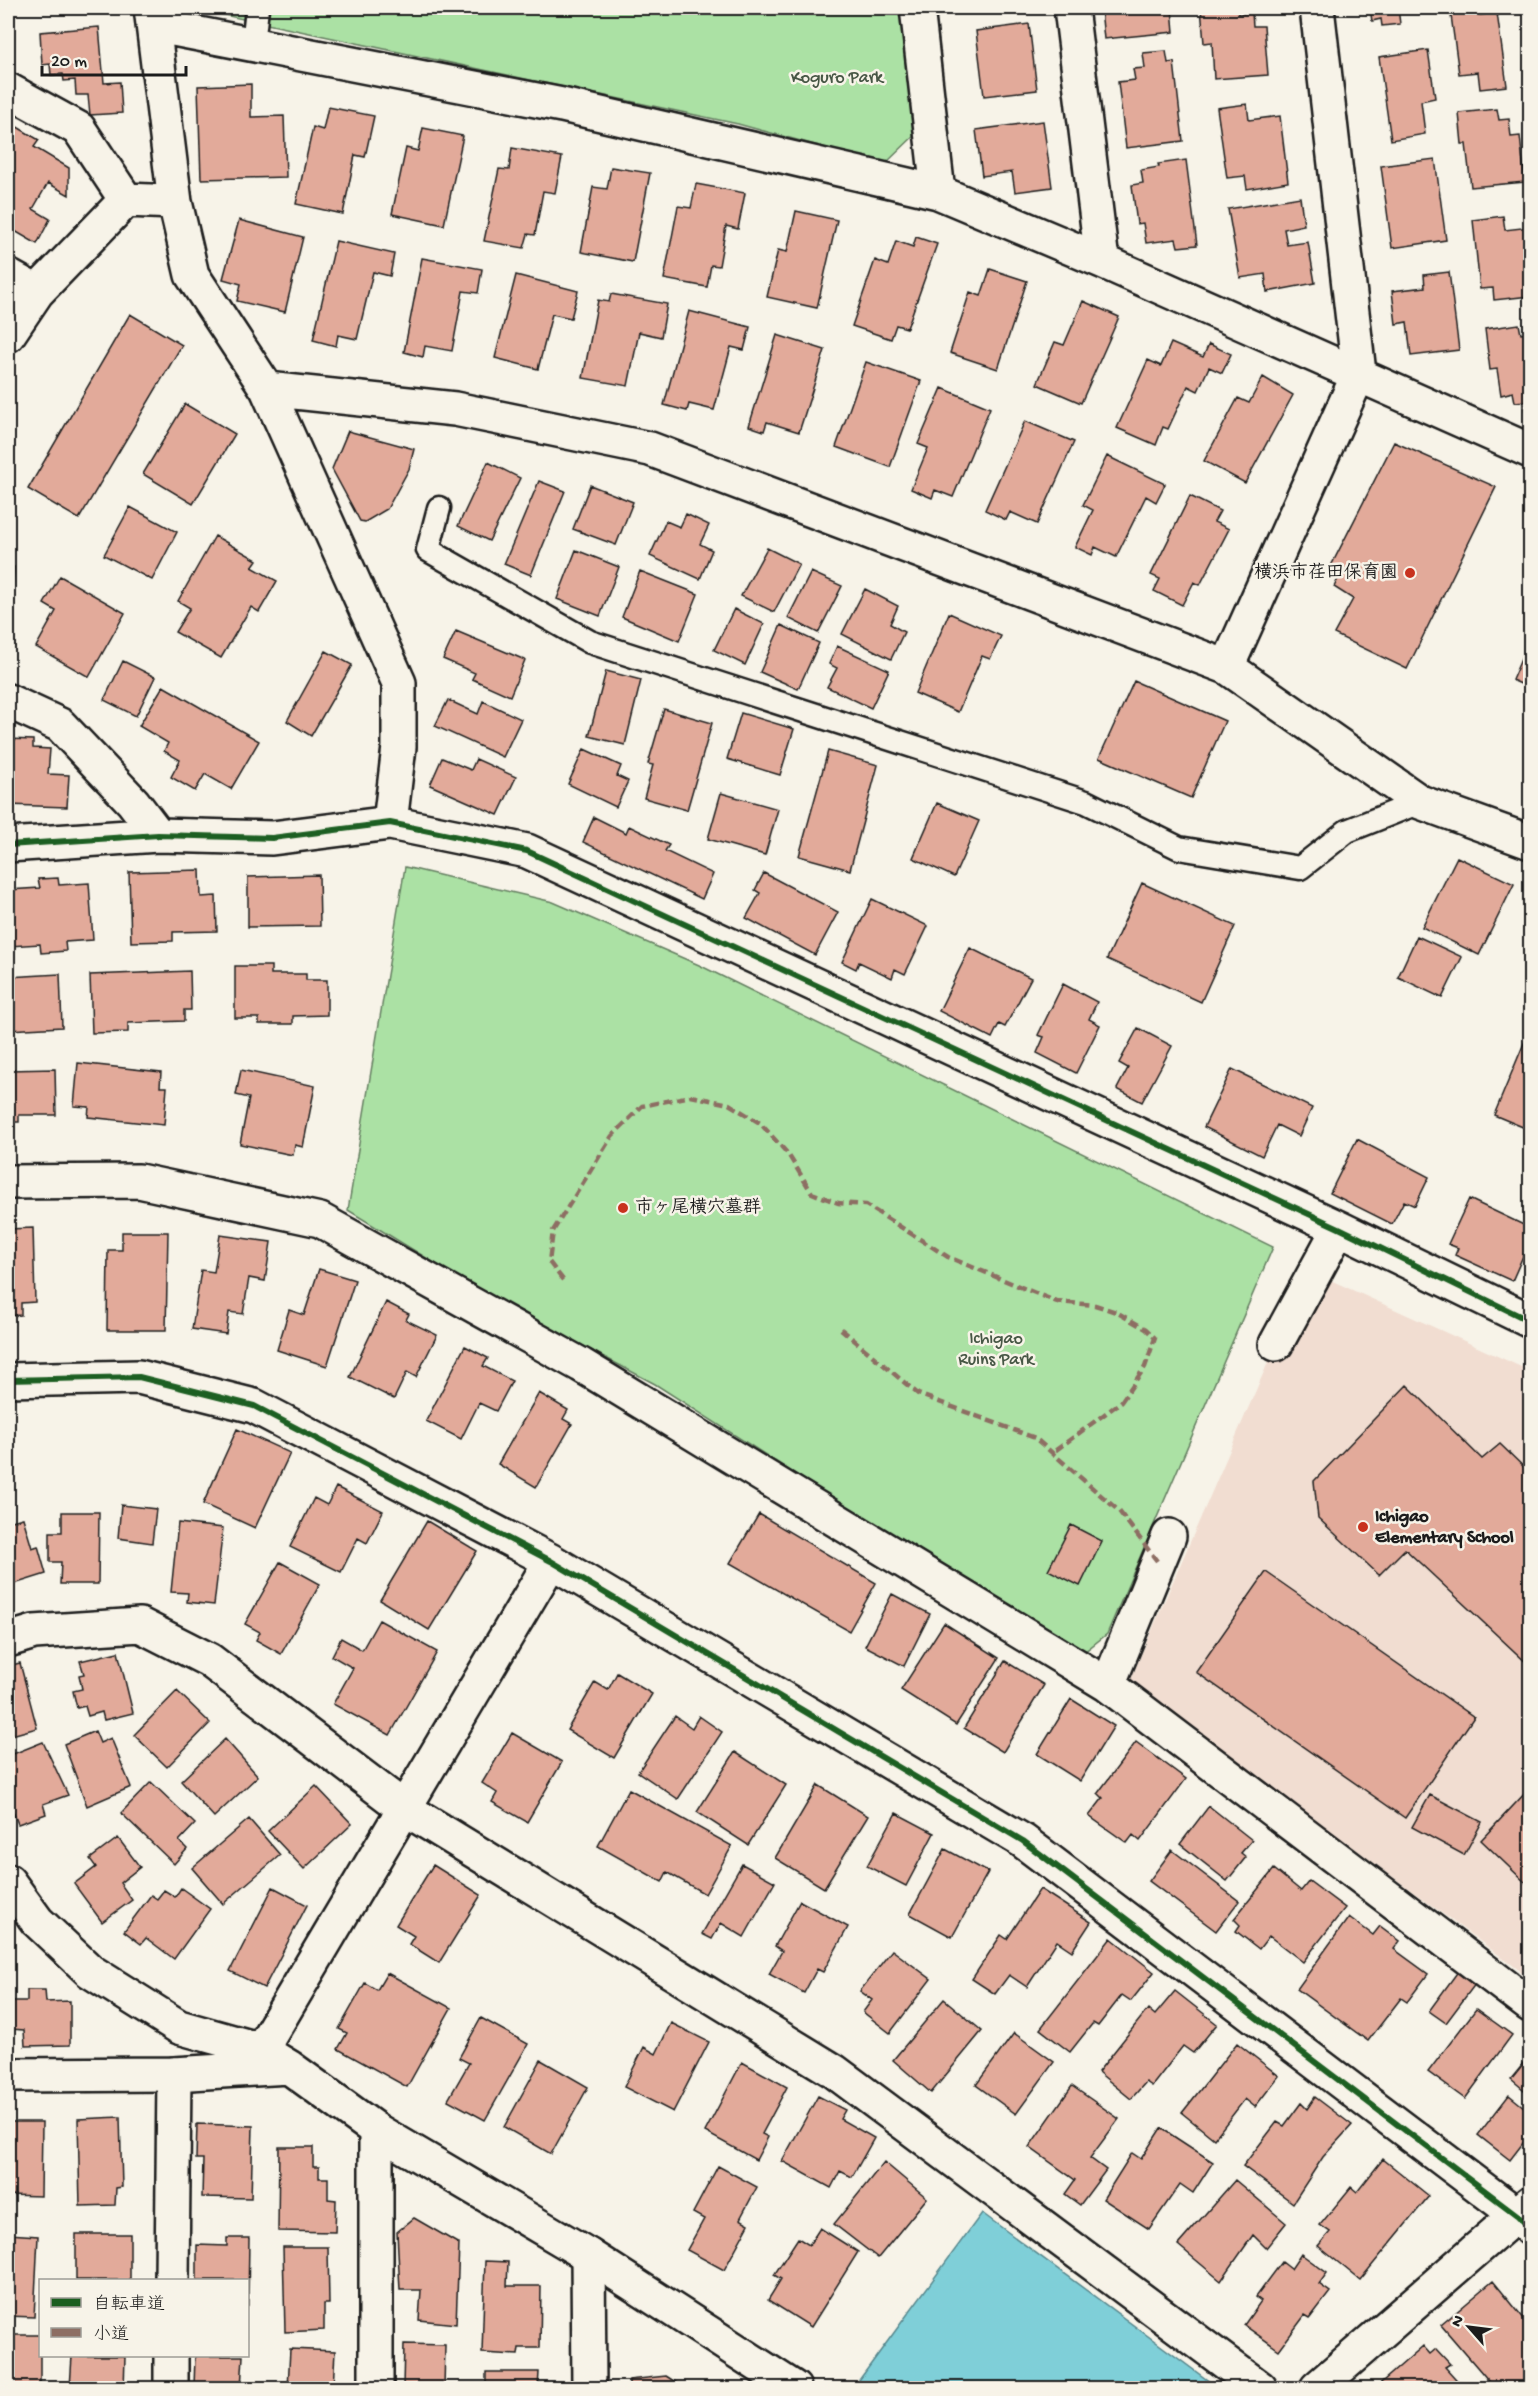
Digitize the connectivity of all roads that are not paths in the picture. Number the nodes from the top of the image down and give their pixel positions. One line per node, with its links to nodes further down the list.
1 (257, 8): 6 (lane)
2 (917, 8): 8 (street)
3 (1071, 8): 11 (street)
4 (1317, 8): 15 (street)
5 (152, 16): 6 (street); 10 (street)
6 (253, 45): 8 (street)
7 (8, 90): 9 (street)
8 (938, 192): 11 (street)
9 (126, 200): 10 (street); 13 (street)
10 (175, 202): 16 (street)
11 (1102, 261): 15 (street)
12 (8, 276): 13 (street)
13 (37, 292): 14 (street)
14 (8, 335)
15 (1359, 373): 17 (street); 19 (street)
16 (267, 389): 19 (street); 22 (street)
17 (1530, 450)
18 (439, 508): 21 (lane)
19 (1227, 667): 21 (street)
20 (8, 701): 23 (street)
21 (1420, 802): 24 (street)
22 (390, 823): 23 (street); 27 (street)
23 (158, 835): 25 (street)
24 (1530, 842)
25 (8, 845)
26 (8, 1182): 34 (street)
27 (1339, 1228): 28 (street); 29 (street)
28 (1530, 1321)
29 (1275, 1344)
30 (8, 1380): 32 (street)
31 (1169, 1536): 34 (street)
32 (551, 1561): 35 (street); 43 (street)
33 (8, 1640): 35 (street)
34 (1108, 1685): 37 (street)
35 (404, 1808): 38 (street); 51 (street)
36 (8, 1881): 38 (street)
37 (1530, 2005)
38 (261, 2050): 39 (street)
39 (289, 2067): 40 (street); 42 (street)
40 (174, 2073): 41 (street); 45 (street)
41 (8, 2075)
42 (376, 2130): 44 (street); 48 (street)
43 (1526, 2216): 52 (street)
44 (588, 2255): 49 (street); 50 (street)
45 (172, 2279)
46 (171, 2357): 47 (street)
47 (171, 2388)
48 (376, 2388)
49 (589, 2388)
50 (794, 2388)
51 (1260, 2388)
52 (1317, 2388)

